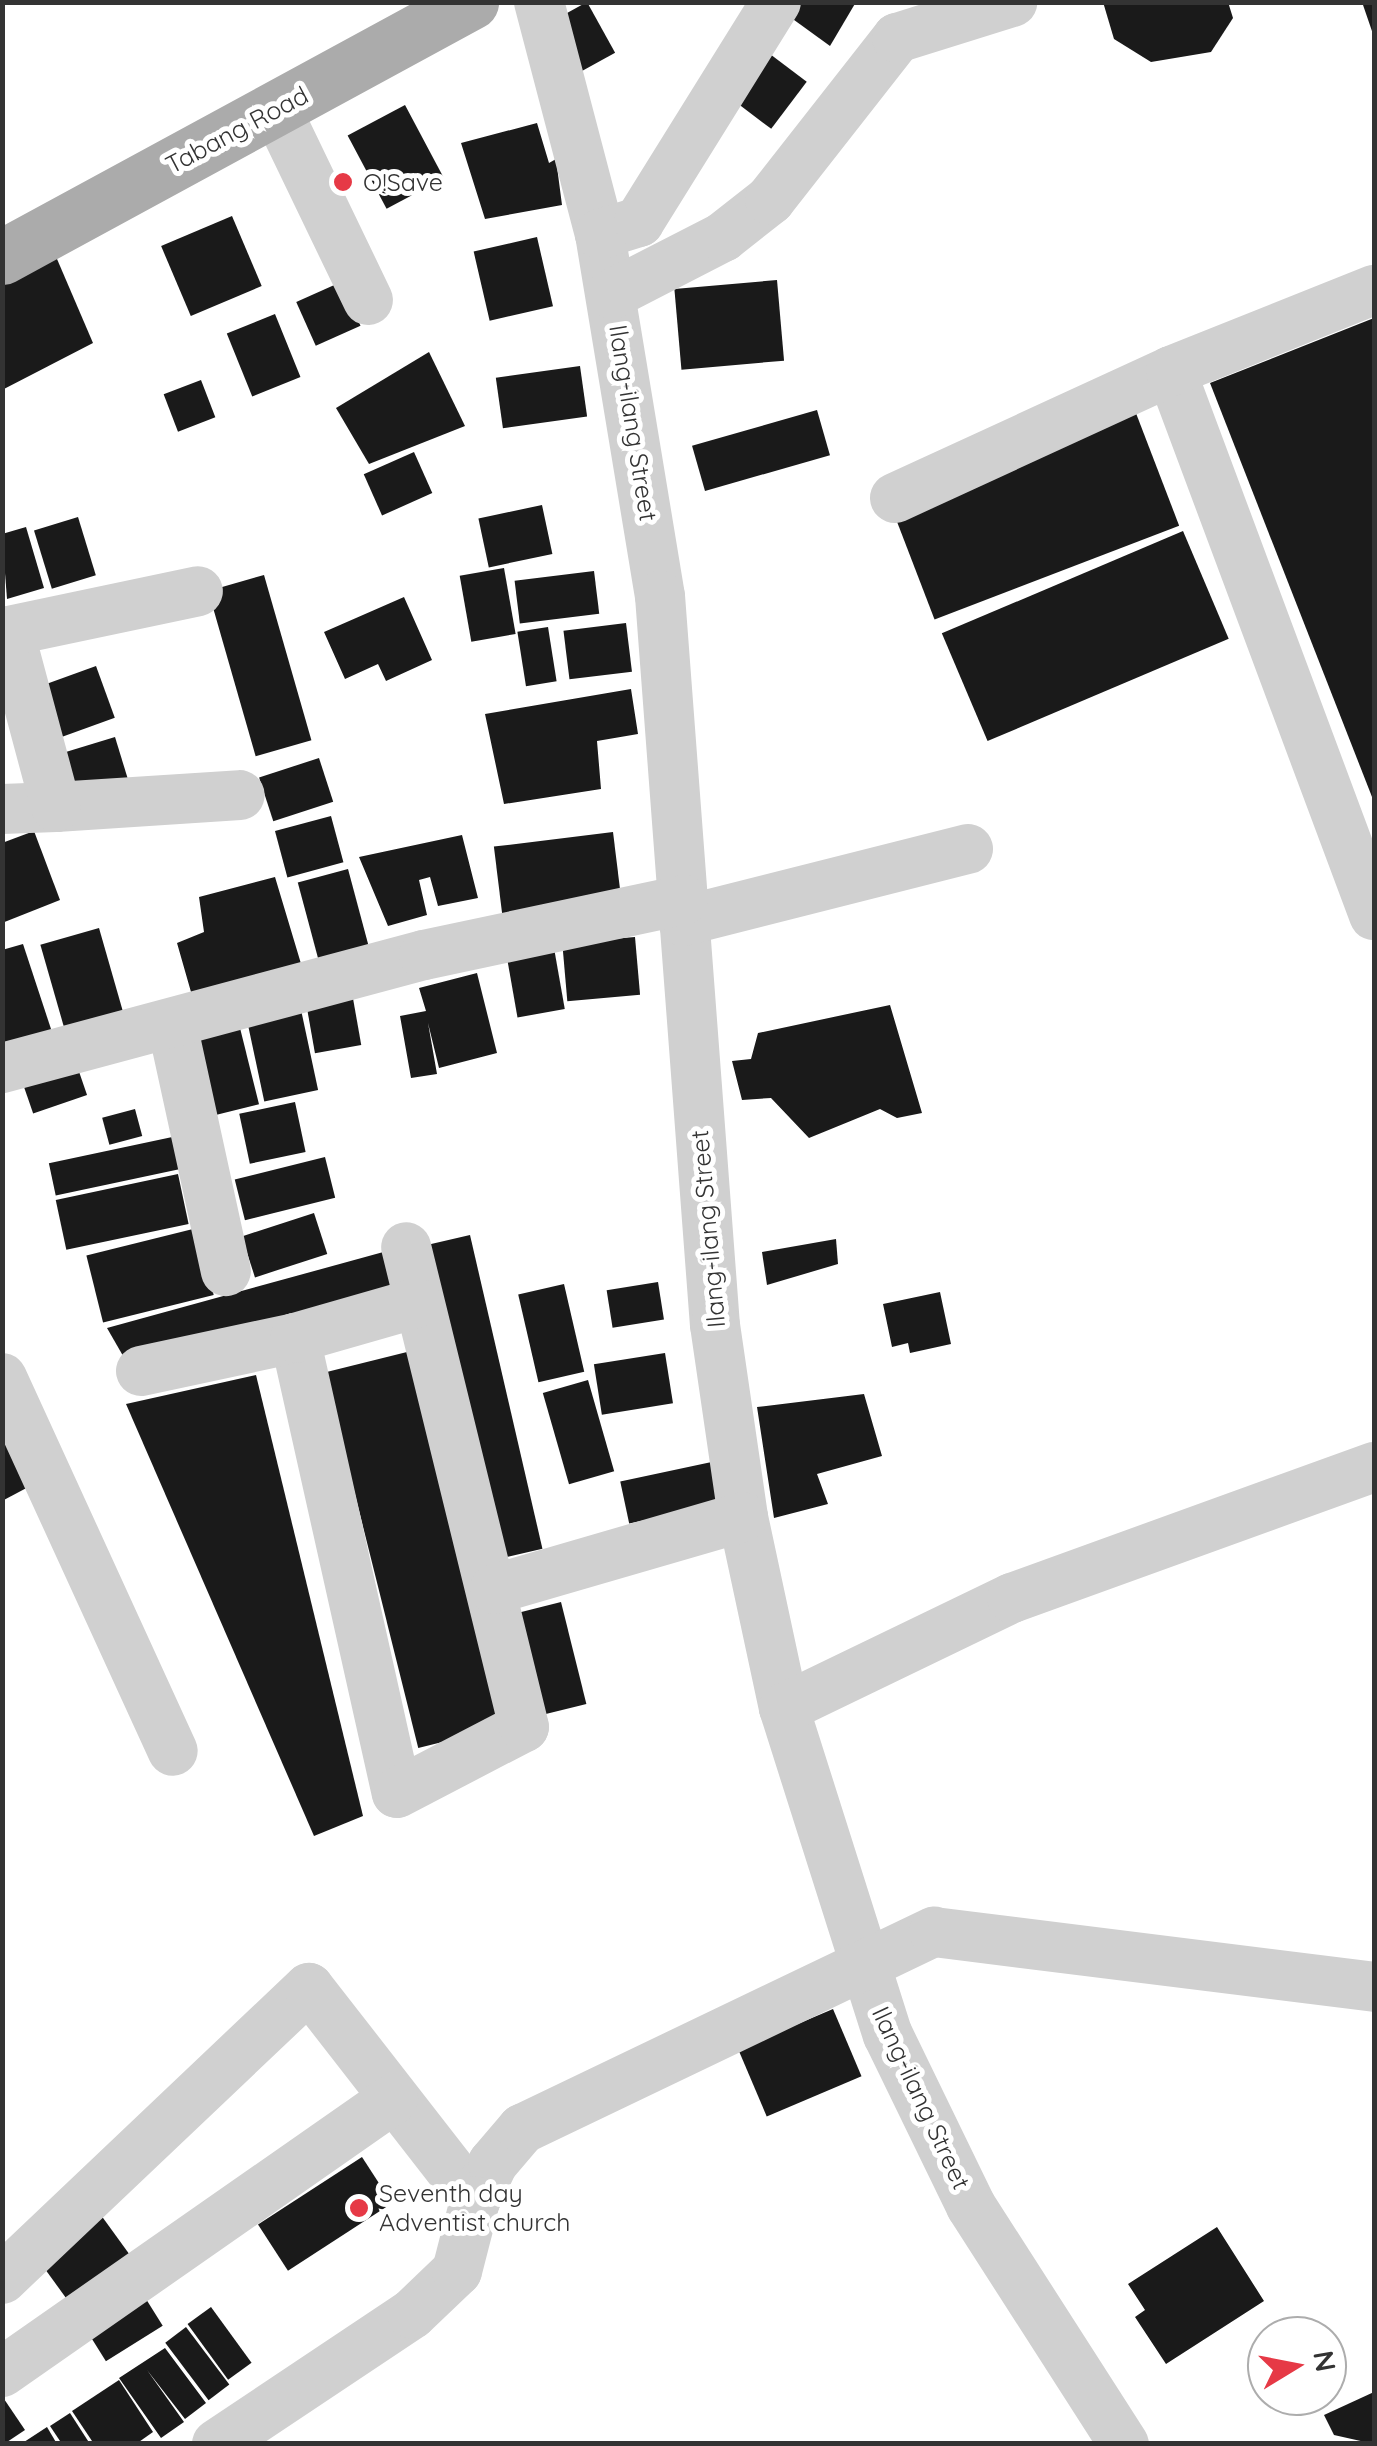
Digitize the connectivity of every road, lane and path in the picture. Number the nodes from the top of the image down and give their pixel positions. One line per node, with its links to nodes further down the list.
1 (471, 2): 5 (main road, Tabang Road)
2 (539, 2): 6 (street, Ilang-ilang Street)
3 (776, 2): 6 (street)
4 (1012, 2): 9 (street)
5 (276, 109): 7 (main road, Tabang Road); 10 (street)
6 (600, 234): 9 (street, Ilang-ilang Street)
7 (2, 256)
8 (1374, 290): 11 (street)
9 (612, 294): 18 (street, Ilang-ilang Street)
10 (368, 300)
11 (1171, 371): 12 (street); 19 (street)
12 (895, 498)
13 (198, 591): 15 (street)
14 (240, 795): 15 (street)
15 (56, 807): 16 (street)
16 (2, 809)
17 (968, 849): 18 (street)
18 (683, 911): 20 (street); 29 (street, Ilang-ilang Street)
19 (1374, 915)
20 (172, 1024): 21 (street); 23 (street)
21 (2, 1068)
22 (406, 1247): 24 (street)
23 (226, 1272)
24 (417, 1303): 25 (street); 30 (street)
25 (295, 1338): 26 (street); 30 (street)
26 (140, 1370)
27 (2, 1378): 32 (street)
28 (1374, 1467): 31 (street)
29 (743, 1517): 30 (street); 31 (street, Ilang-ilang Street)
30 (495, 1590)
31 (784, 1708): 33 (street, Ilang-ilang Street)
32 (172, 1751)
33 (865, 1968): 34 (street); 36 (street); 40 (street, Ilang-ilang Street)
34 (1374, 1987)
35 (392, 2100): 36 (street); 37 (street); 38 (street)
36 (475, 2200): 39 (street)
37 (2, 2279)
38 (2, 2372)
39 (235, 2439)
40 (1124, 2444)

